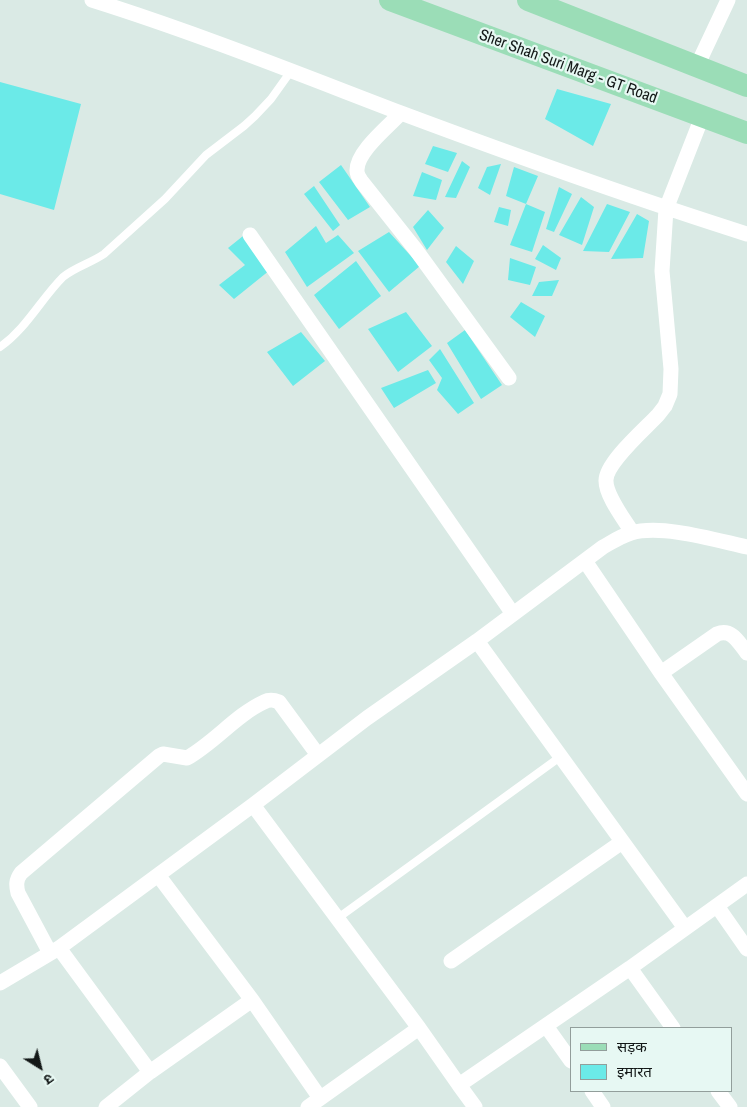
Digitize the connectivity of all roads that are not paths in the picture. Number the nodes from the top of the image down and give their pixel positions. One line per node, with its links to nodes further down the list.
1 (92, 0): 6 (street)
2 (390, 0): 9 (main road, Sher Shah Suri Marg - GT Road)
3 (528, 0): 5 (main road)
4 (728, 0): 5 (street)
5 (697, 66): 7 (main road)
6 (292, 71): 8 (street); 14 (lane)
7 (747, 86)
8 (402, 113): 11 (street); 15 (street)
9 (702, 117): 10 (main road, Sher Shah Suri Marg - GT Road); 11 (street)
10 (747, 133)
11 (666, 209): 12 (street); 16 (street)
12 (747, 234)
13 (250, 235): 19 (street)
14 (0, 347)
15 (509, 378)
16 (632, 532): 17 (street); 18 (street)
17 (747, 547)
18 (585, 561): 19 (street); 22 (street)
19 (513, 614): 20 (street)
20 (477, 641): 23 (street); 24 (street)
21 (747, 653): 22 (street)
22 (661, 673): 25 (street)
23 (318, 755): 26 (street); 34 (street)
24 (560, 757): 27 (street); 31 (lane)
25 (747, 794)
26 (253, 805): 28 (street); 31 (street)
27 (622, 842): 32 (street); 35 (street)
28 (158, 875): 34 (street); 38 (street)
29 (747, 884): 30 (street)
30 (717, 906): 32 (street); 33 (street)
31 (338, 918): 41 (street)
32 (685, 928): 36 (street)
33 (747, 949)
34 (54, 951): 37 (street); 44 (street)
35 (451, 961)
36 (630, 968): 39 (street); 40 (street)
37 (0, 983)
38 (252, 1000): 44 (street); 48 (street)
39 (546, 1026): 42 (street); 45 (street)
40 (672, 1027)
41 (419, 1028): 45 (street); 48 (street)
42 (570, 1060)
43 (0, 1066): 49 (street)
44 (150, 1072): 50 (street)
45 (459, 1085): 51 (street)
46 (593, 1092): 52 (street)
47 (719, 1092): 53 (street)
48 (314, 1102)
49 (30, 1107)
50 (106, 1107)
51 (475, 1107)
52 (603, 1107)
53 (730, 1107)

